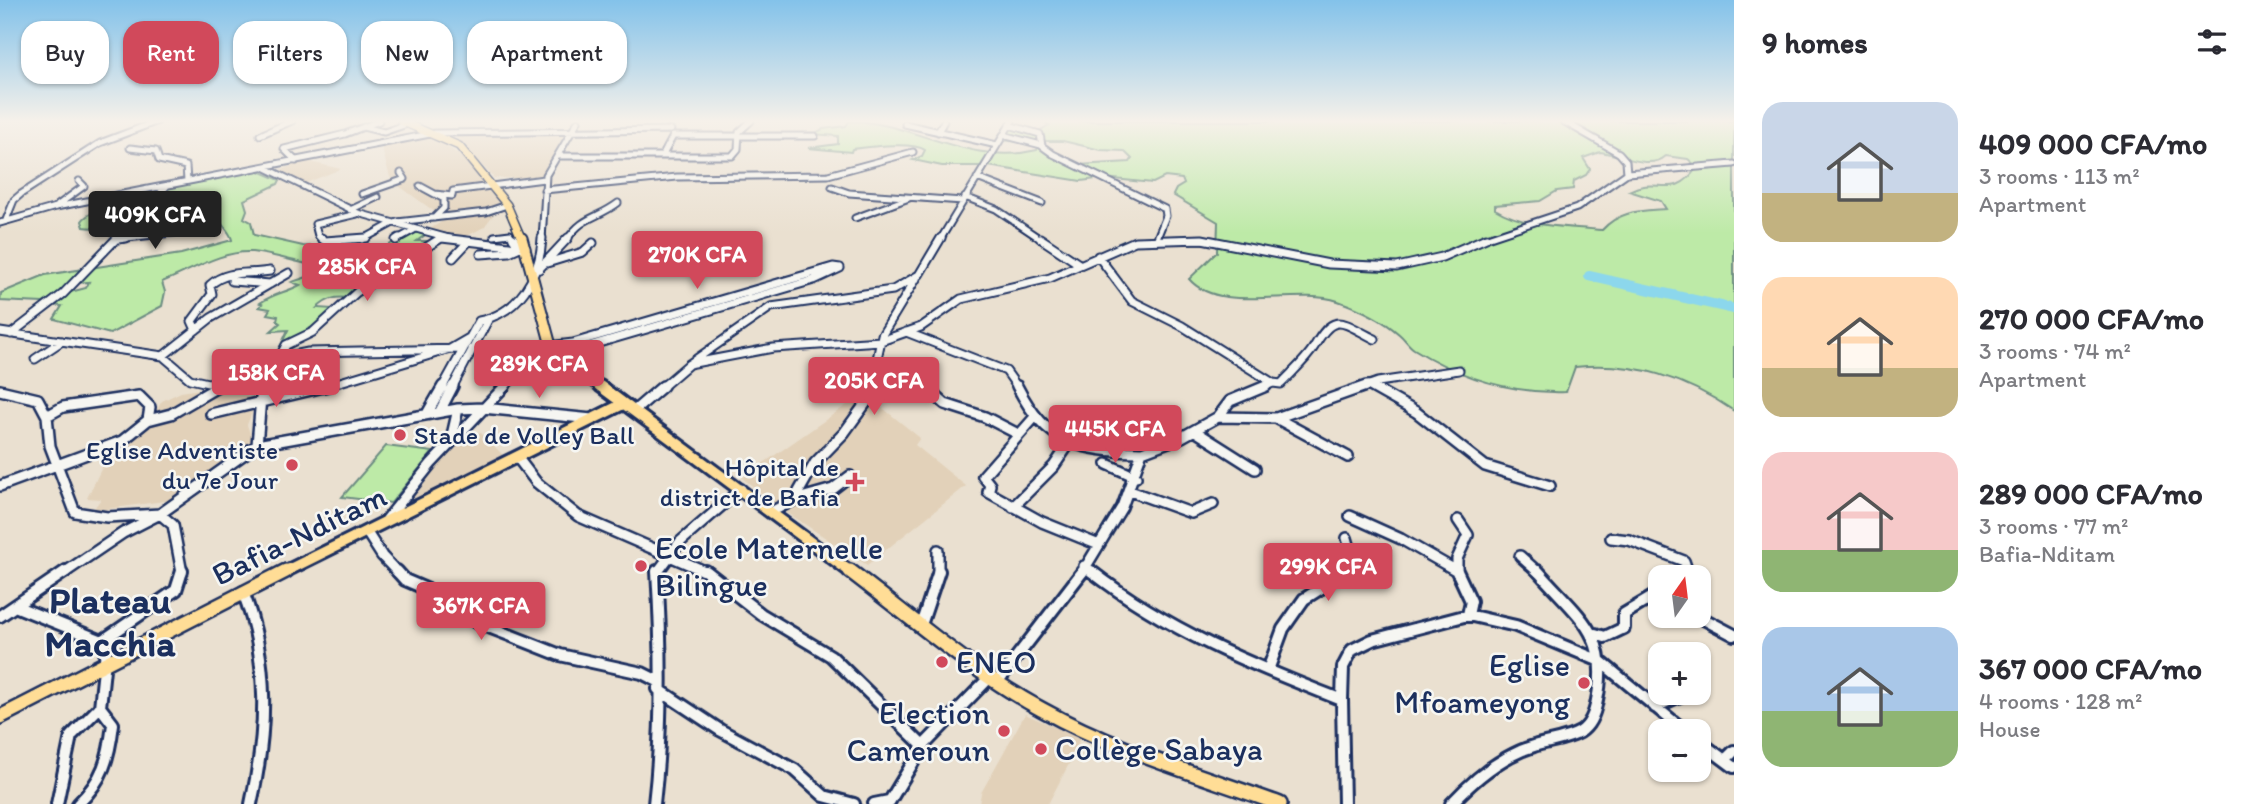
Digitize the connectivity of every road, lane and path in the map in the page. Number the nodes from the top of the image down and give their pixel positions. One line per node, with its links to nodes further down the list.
1 (76, 159): 37 (street)
2 (159, 159): 18 (street)
3 (304, 159): 10 (street)
4 (469, 159): 20 (main road)
5 (557, 159): 16 (street)
6 (891, 159): 23 (street)
7 (989, 159): 15 (street)
8 (1061, 159): 44 (street)
9 (1624, 159): 14 (street)
10 (296, 160): 12 (street)
11 (1734, 164): 14 (street)
12 (264, 167): 18 (street); 32 (street)
13 (401, 173): 32 (street)
14 (1627, 173): 44 (street)
15 (977, 178): 27 (street); 29 (street)
16 (544, 179): 20 (street); 23 (street)
17 (79, 181): 31 (street)
18 (187, 181): 19 (street)
19 (170, 184): 31 (street); 45 (street)
20 (489, 184): 24 (street); 30 (main road)
21 (420, 186): 24 (street)
22 (832, 187): 25 (street)
23 (544, 190): 56 (street)
24 (435, 194): 35 (street)
25 (910, 196): 27 (street); 36 (street)
26 (495, 197): 33 (street)
27 (965, 199): 55 (street); 59 (street)
28 (618, 203): 54 (street)
29 (1042, 203)
30 (507, 205): 33 (street); 50 (main road)
31 (56, 207): 37 (street)
32 (350, 210): 34 (street)
33 (486, 212): 35 (street)
34 (358, 213): 38 (street); 42 (street)
35 (434, 218): 38 (street)
36 (855, 218)
37 (3, 219)
38 (392, 223): 39 (street); 42 (street)
39 (414, 230): 43 (street); 46 (street)
40 (190, 231): 45 (street)
41 (494, 236): 50 (street)
42 (367, 237): 48 (street)
43 (441, 238): 47 (street); 74 (street)
44 (1157, 238): 52 (street)
45 (118, 239): 66 (street)
46 (396, 240)
47 (468, 242): 50 (street); 53 (street)
48 (377, 243)
49 (593, 243): 54 (street)
50 (523, 248): 51 (street); 61 (main road)
51 (481, 254)
52 (1098, 256): 55 (street); 81 (street)
53 (453, 258)
54 (547, 263): 56 (street)
55 (1079, 264): 65 (street)
56 (539, 269): 61 (street)
57 (270, 271): 63 (street)
58 (289, 274): 62 (street)
59 (919, 275): 69 (street); 76 (street)
60 (232, 281): 62 (street)
61 (533, 283): 70 (street); 71 (main road)
62 (270, 284): 63 (street)
63 (196, 330): 73 (street)
64 (0, 332): 66 (street)
65 (906, 332): 69 (street); 94 (street)
66 (11, 334): 68 (street)
67 (1375, 339): 81 (street)
68 (62, 341): 73 (street); 75 (street)
69 (881, 341): 76 (street); 80 (street)
70 (469, 346): 71 (street); 72 (street); 72 (street); 88 (street); 90 (street)
71 (544, 347): 71 (street); 85 (main road); 86 (street)
72 (450, 349): 74 (street); 84 (street)
73 (163, 356): 79 (street)
74 (279, 358): 77 (street)
75 (35, 359)
76 (689, 363): 89 (street)
77 (262, 366): 79 (street); 84 (street)
78 (1459, 370): 82 (street)
79 (230, 379): 97 (street)
80 (873, 381): 99 (street); 115 (street)
81 (1273, 383): 93 (street)
82 (1368, 384): 95 (street); 112 (street)
83 (0, 390): 92 (street)
84 (261, 404): 91 (street); 102 (street)
85 (623, 404): 89 (main road); 96 (main road, Bafia-Nditam)
86 (484, 408): 87 (street); 96 (street); 101 (street)
87 (458, 409): 88 (street); 101 (street)
88 (440, 411): 90 (street)
89 (634, 411): 113 (main road)
90 (428, 412): 102 (street)
91 (211, 414)
92 (47, 416): 97 (street); 107 (street)
93 (1218, 417): 95 (street); 98 (street)
94 (1034, 418): 99 (street); 100 (street)
95 (1276, 418): 105 (street)
96 (592, 419): 104 (main road, Bafia-Nditam)
97 (148, 420): 107 (street)
98 (1195, 431): 103 (street); 108 (street)
99 (1018, 434): 117 (street)
100 (1071, 441): 103 (street); 117 (street)
101 (450, 444): 122 (street)
102 (257, 445): 119 (street)
103 (1142, 452): 110 (street)
104 (517, 457): 122 (main road, Bafia-Nditam); 128 (street)
105 (1349, 457)
106 (1107, 464): 110 (street)
107 (57, 465): 111 (street); 119 (street)
108 (1255, 469)
109 (850, 477): 115 (street)
110 (1136, 477): 114 (street)
111 (0, 486)
112 (1550, 486)
113 (741, 489): 118 (main road); 128 (street)
114 (1130, 491): 116 (street); 126 (street)
115 (793, 500): 118 (street)
116 (1213, 504)
117 (1013, 507): 126 (street)
118 (771, 512): 139 (main road)
119 (160, 514): 135 (street); 142 (street)
120 (1350, 516): 132 (street)
121 (1458, 520): 132 (street)
122 (385, 522): 123 (main road, Bafia-Nditam)
123 (366, 531): 133 (main road, Bafia-Nditam); 147 (street)
124 (1347, 538): 146 (street)
125 (1611, 538): 130 (street)
126 (1098, 545): 131 (street)
127 (938, 550): 139 (street)
128 (668, 554): 143 (street); 156 (street)
129 (1520, 556): 140 (street)
130 (1685, 565)
131 (1084, 566): 146 (street); 148 (street)
132 (1457, 571): 136 (street)
133 (243, 592): 144 (main road, Bafia-Nditam); 162 (street)
134 (1648, 600): 140 (street)
135 (15, 606): 137 (street); 142 (street)
136 (1468, 615): 145 (street); 150 (street)
137 (0, 616)
138 (1712, 623): 141 (street)
139 (921, 625): 148 (main road)
140 (1595, 634): 145 (street)
141 (1734, 635)
142 (102, 641): 144 (street)
143 (660, 659): 147 (street); 149 (street)
144 (105, 661): 152 (street); 154 (main road, Bafia-Nditam)
145 (1600, 661): 153 (street); 168 (street)
146 (1268, 670): 150 (street)
147 (642, 673): 149 (street)
148 (994, 679): 156 (street); 166 (main road)
149 (658, 685): 163 (street); 164 (street)
150 (1342, 700): 167 (street)
151 (1660, 705): 153 (street)
152 (100, 707): 160 (street); 161 (street)
153 (1655, 707): 155 (street)
154 (0, 717)
155 (1670, 719)
156 (923, 746): 159 (street)
157 (1711, 748): 158 (street)
158 (1731, 759)
159 (889, 803): 165 (street)
160 (57, 804)
161 (78, 804)
162 (251, 804)
163 (654, 804)
164 (854, 804)
165 (874, 804)
166 (1280, 804)
167 (1344, 804)
168 (1451, 804)

